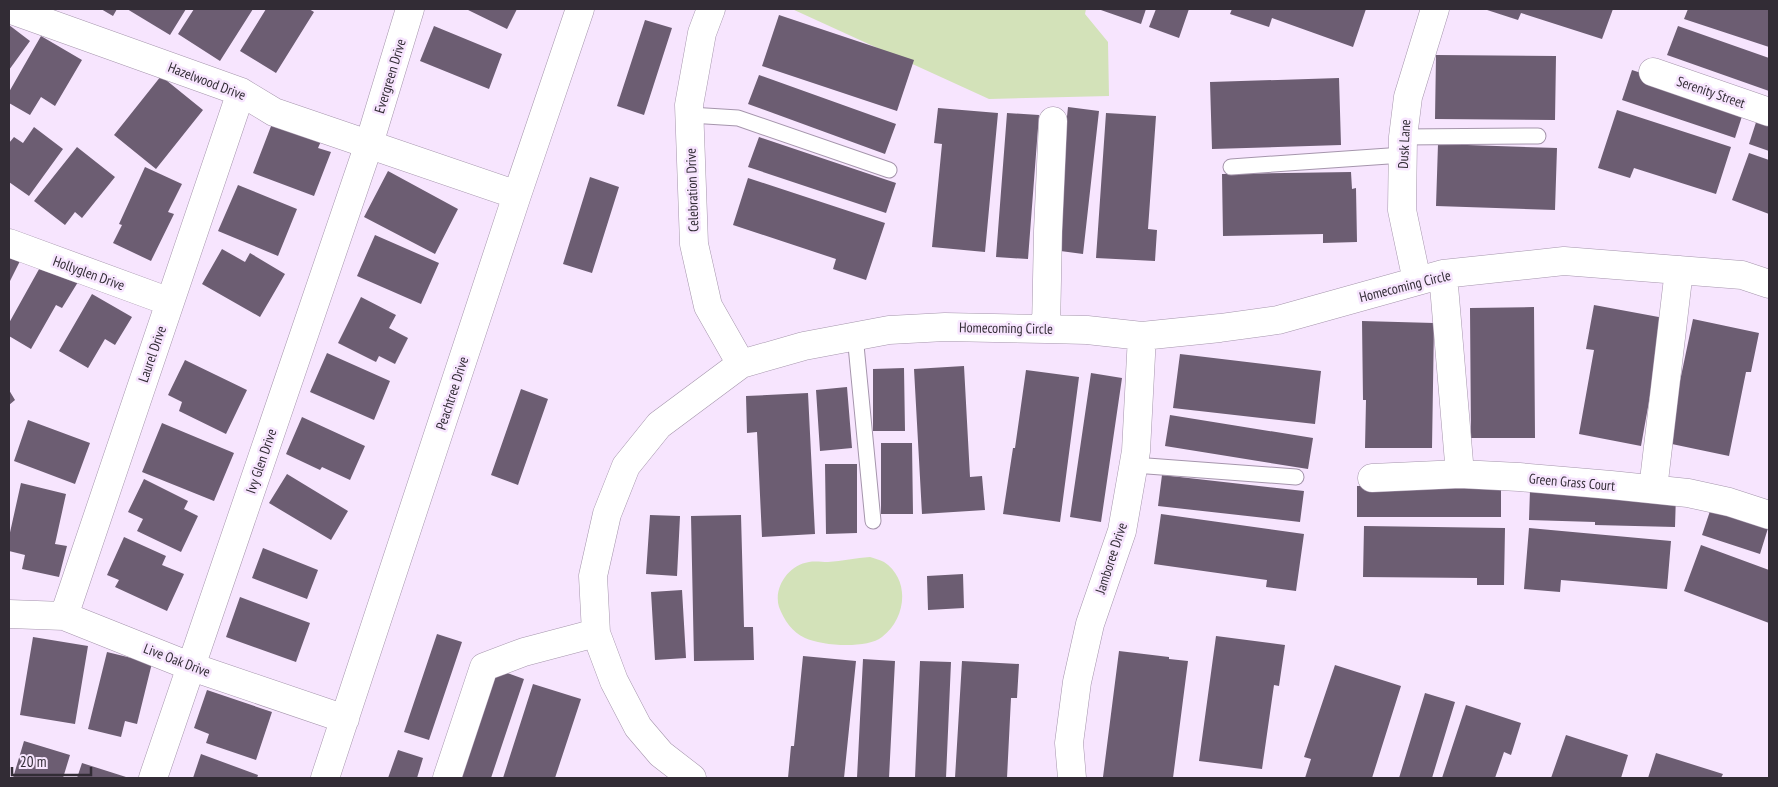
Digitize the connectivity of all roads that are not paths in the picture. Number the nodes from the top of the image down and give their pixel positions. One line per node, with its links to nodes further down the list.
1 (9, 9): 7 (street, Hazelwood Drive)
2 (410, 9): 12 (street, Evergreen Drive)
3 (580, 9): 16 (street, Peachtree Drive)
4 (711, 9): 9 (street, Celebration Drive)
5 (1435, 9): 13 (street, Dusk Lane)
6 (1653, 72): 8 (street, Serenity Street)
7 (241, 92): 12 (street, Hazelwood Drive); 22 (street, Laurel Drive)
8 (1769, 112)
9 (690, 115): 15 (lane); 26 (street, Celebration Drive)
10 (1053, 121): 23 (street)
11 (1538, 136): 13 (lane)
12 (369, 144): 16 (street, Hazelwood Drive); 37 (street, Ivy Glen Drive)
13 (1403, 146): 14 (lane); 20 (street, Dusk Lane)
14 (1232, 167)
15 (890, 170)
16 (517, 195): 38 (street, Peachtree Drive)
17 (9, 243): 22 (street, Hollyglen Drive)
18 (1679, 270): 19 (street, Homecoming Circle); 21 (street, Homecoming Circle); 31 (street)
19 (1443, 274): 20 (street, Homecoming Circle); 28 (street)
20 (1417, 281): 25 (street, Homecoming Circle)
21 (1769, 284)
22 (170, 302): 35 (street, Laurel Drive)
23 (1046, 329): 24 (street, Homecoming Circle); 25 (street, Homecoming Circle)
24 (855, 335): 26 (street, Homecoming Circle); 33 (lane)
25 (1142, 336): 27 (street, Jamboree Drive)
26 (742, 364): 36 (street, Homecoming Circle)
27 (1134, 465): 29 (lane); 43 (street, Jamboree Drive)
28 (1460, 474): 30 (street, Green Grass Court); 31 (street, Green Grass Court)
29 (1296, 477)
30 (1372, 478)
31 (1653, 489): 32 (street, Green Grass Court)
32 (1769, 515)
33 (873, 521)
34 (9, 614): 35 (street, Live Oak Drive)
35 (64, 616): 37 (street, Live Oak Drive)
36 (596, 633): 41 (street); 42 (street, Homecoming Circle)
37 (192, 667): 38 (street, Live Oak Drive); 39 (street, Ivy Glen Drive)
38 (344, 719): 40 (street, Peachtree Drive)
39 (153, 778)
40 (325, 778)
41 (447, 778)
42 (692, 778)
43 (1072, 778)

